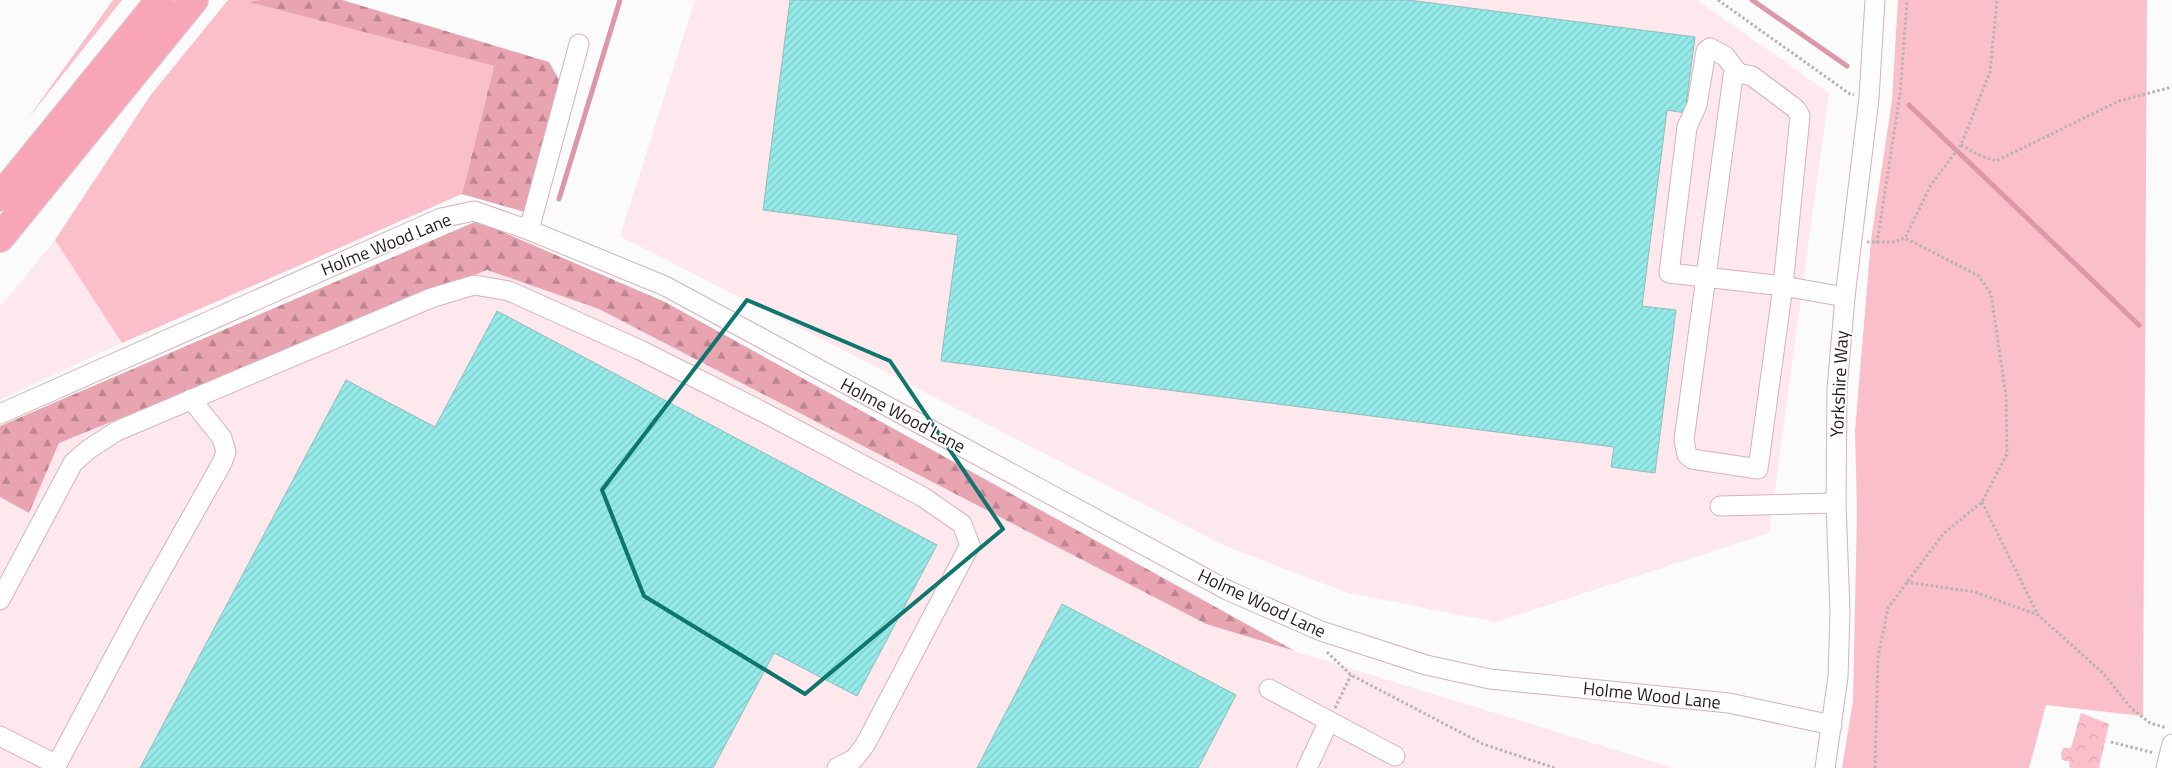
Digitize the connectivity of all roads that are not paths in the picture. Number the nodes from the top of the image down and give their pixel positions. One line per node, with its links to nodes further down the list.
1 (160, 0): 6 (highway)
2 (194, 0): 8 (highway)
3 (1875, 0): 11 (street, Yorkshire Way)
4 (579, 44): 7 (street)
5 (1738, 73): 9 (street); 9 (street); 10 (street)
6 (0, 197)
7 (529, 230): 13 (street, Holme Wood Lane); 19 (street, Holme Wood Lane)
8 (0, 238)
9 (1706, 277): 10 (street); 10 (street)
10 (1783, 286): 11 (street)
11 (1845, 297): 14 (street, Yorkshire Way)
12 (191, 400): 16 (street); 22 (street); 23 (street)
13 (0, 414)
14 (1836, 503): 15 (street); 19 (street, Yorkshire Way)
15 (1720, 506)
16 (0, 600)
17 (1269, 689): 18 (street)
18 (1330, 721): 21 (street); 24 (street)
19 (1832, 725): 25 (street, Yorkshire Way)
20 (0, 736): 22 (street)
21 (1395, 756)
22 (56, 766)
23 (838, 768)
24 (1307, 768)
25 (1825, 768)

